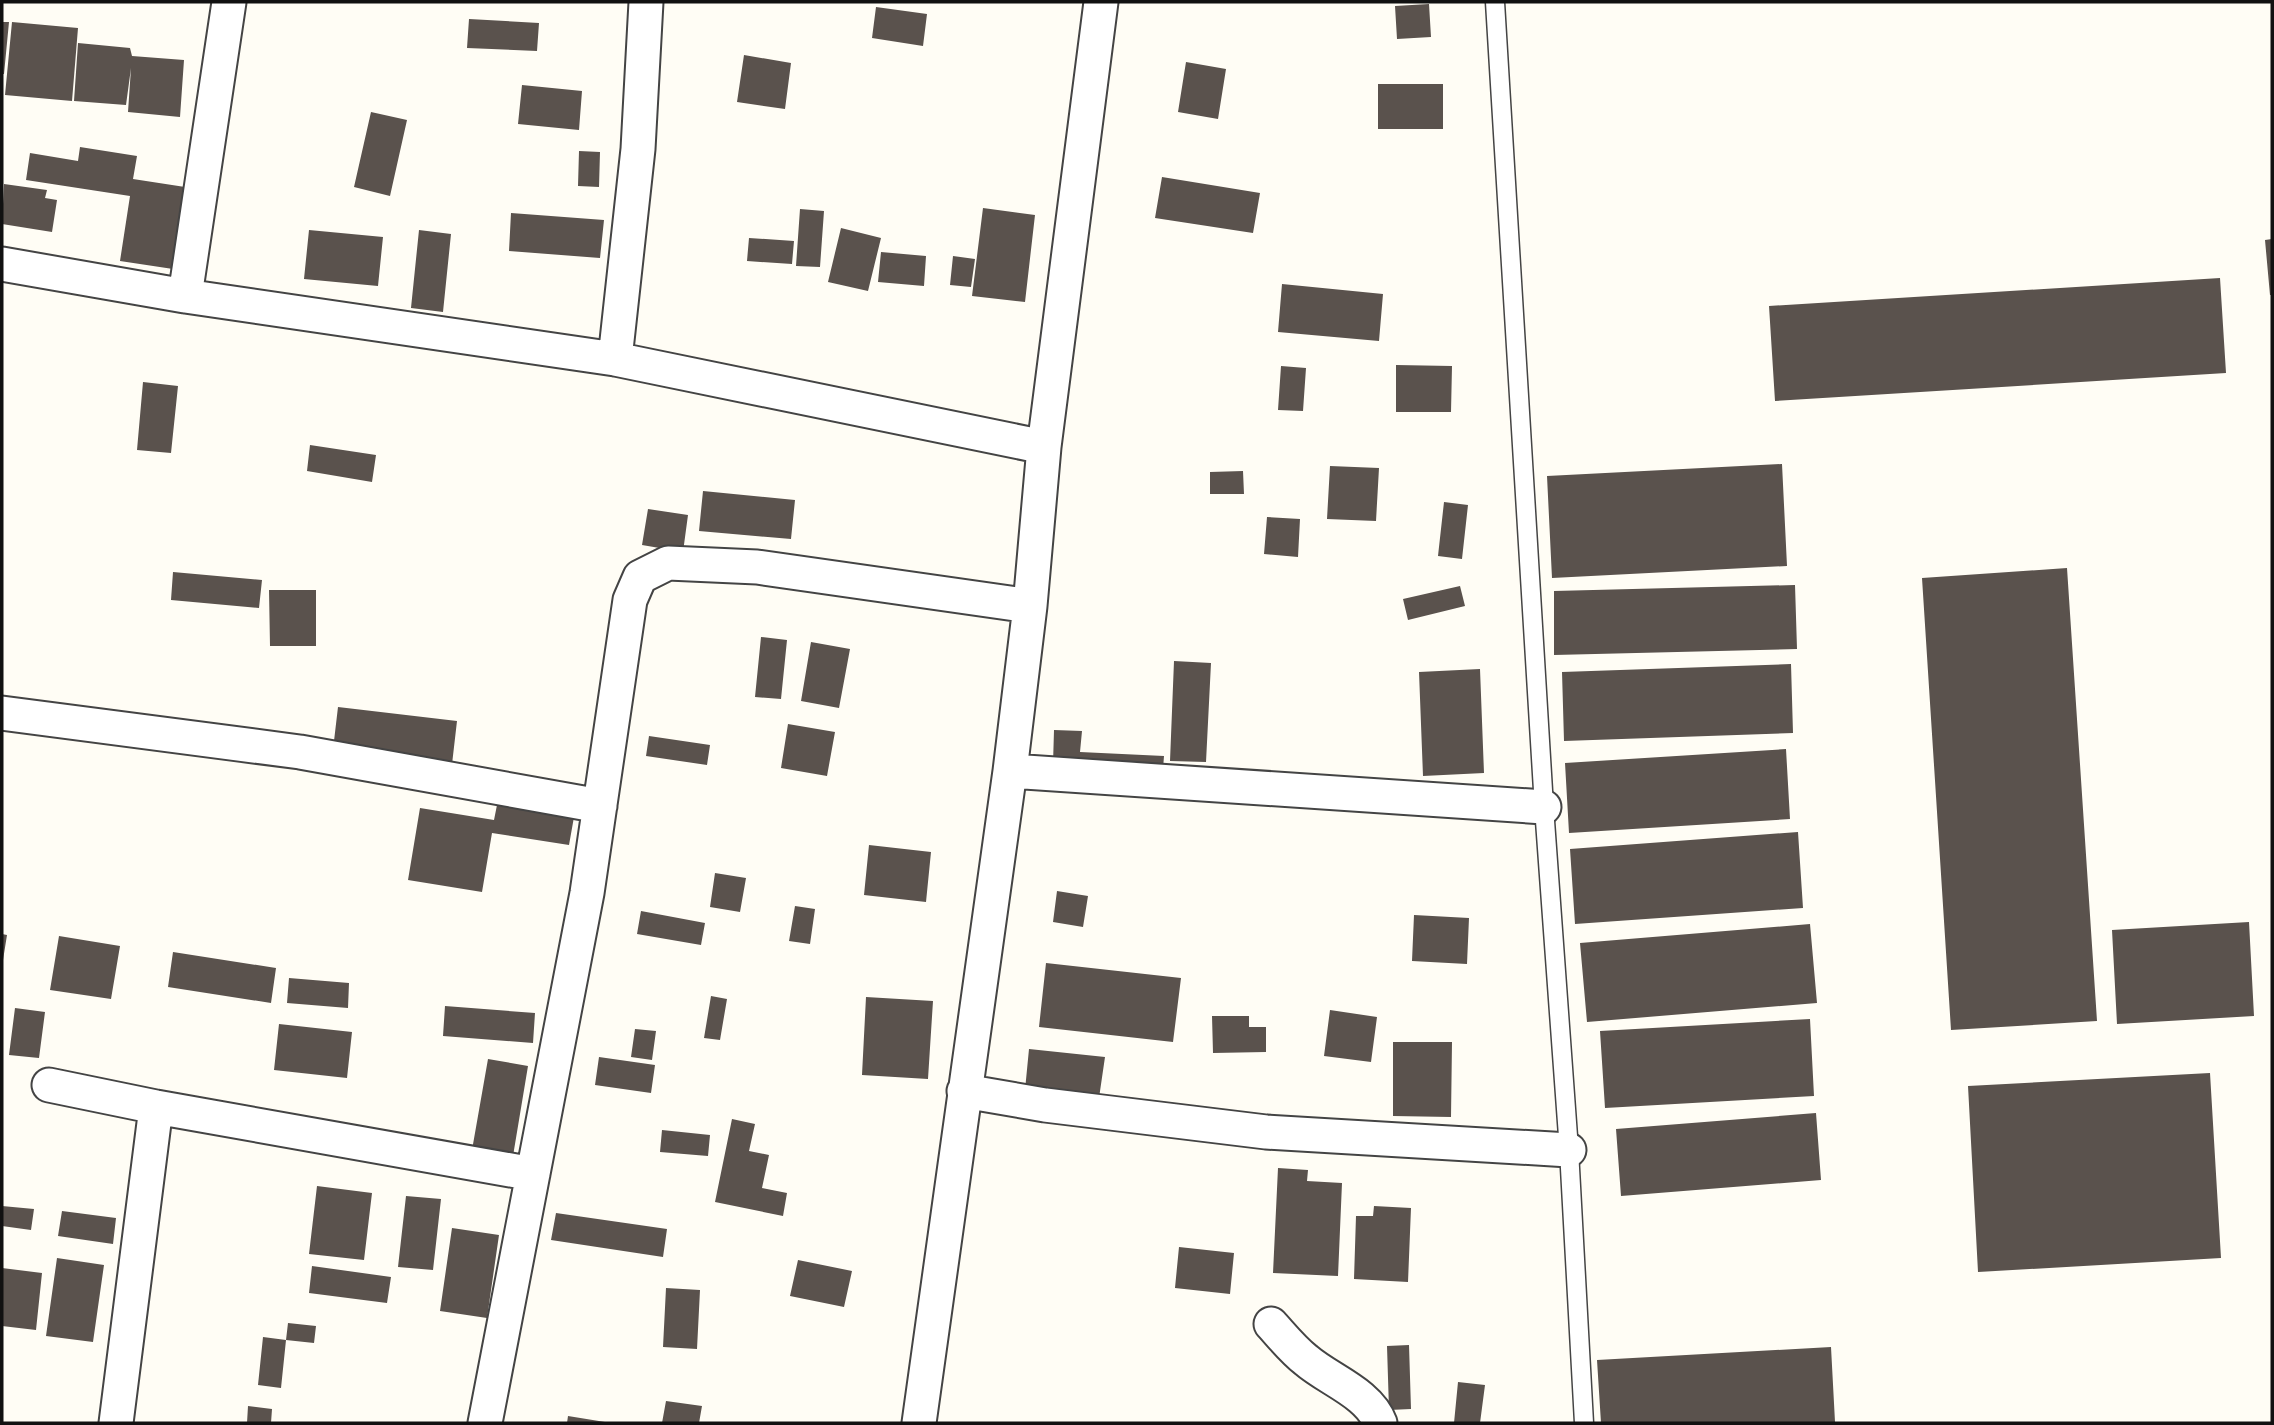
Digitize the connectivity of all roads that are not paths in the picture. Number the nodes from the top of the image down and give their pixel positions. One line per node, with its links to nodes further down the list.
1 (229, 2): 6 (street)
2 (646, 2): 7 (street)
3 (1101, 2): 8 (street)
4 (1495, 2): 13 (lane)
5 (2, 264): 6 (street)
6 (185, 296): 7 (street)
7 (615, 359): 8 (street)
8 (1044, 447): 9 (street)
9 (1030, 606): 11 (street); 12 (street)
10 (2, 713): 12 (street)
11 (1010, 771): 13 (street); 15 (street)
12 (600, 806): 18 (street)
13 (1544, 807): 17 (lane)
14 (49, 1085): 16 (street)
15 (964, 1091): 17 (street); 22 (street)
16 (156, 1107): 18 (street); 20 (street)
17 (1569, 1150): 24 (lane)
18 (533, 1174): 21 (street)
19 (1271, 1324): 23 (street)
20 (116, 1423)
21 (485, 1423)
22 (919, 1423)
23 (1380, 1423)
24 (1584, 1423)

